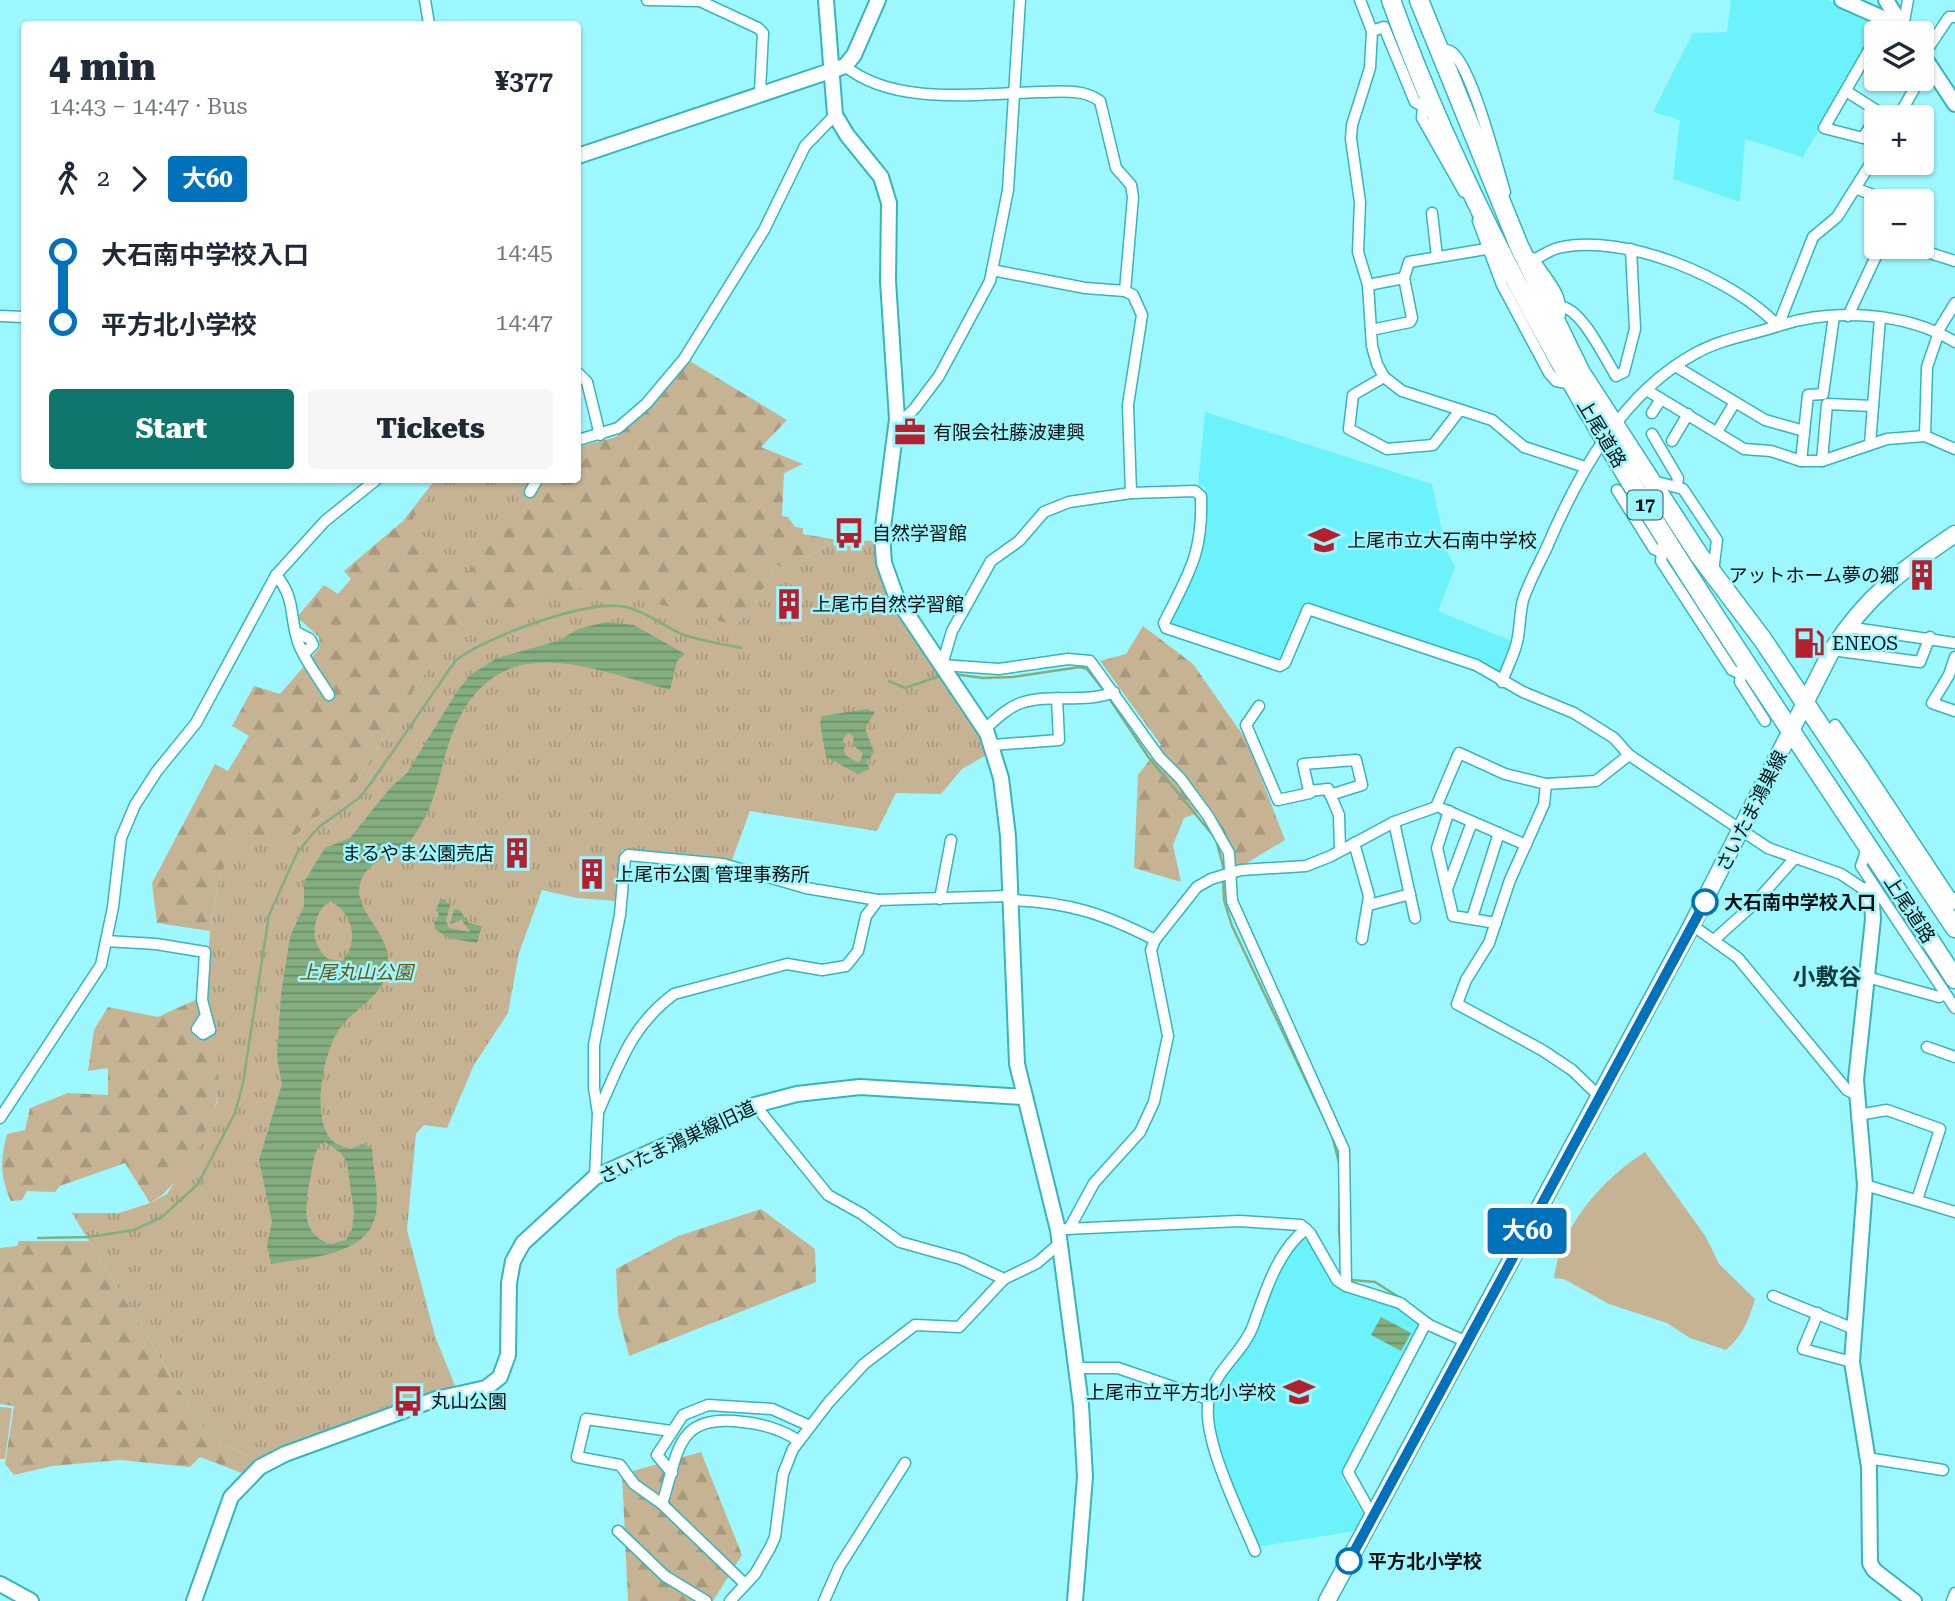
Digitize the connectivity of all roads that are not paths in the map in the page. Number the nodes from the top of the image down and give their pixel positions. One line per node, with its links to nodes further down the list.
1 (425, 0): 13 (street)
2 (647, 0): 24 (street)
3 (826, 0): 21 (street)
4 (878, 0): 21 (street)
5 (1020, 0): 25 (street)
6 (1360, 0): 17 (street)
7 (1391, 0): 26 (highway, 上尾道路 / 17)
8 (1419, 0): 19 (highway, 上尾道路 / 17)
9 (1842, 0): 14 (street)
10 (1886, 0): 15 (street)
11 (1908, 0): 16 (street)
12 (1955, 17): 18 (street)
13 (428, 21)
14 (1869, 21)
15 (1899, 21)
16 (1906, 21)
17 (1372, 31): 26 (street); 43 (street)
18 (1934, 45)
19 (1439, 49): 39 (street); 47 (highway, 上尾道路 / 17)
20 (1864, 59): 23 (street)
21 (838, 67): 24 (street); 25 (street); 28 (street)
22 (1934, 79): 27 (street)
23 (1846, 91): 23 (street)
24 (761, 92): 29 (street)
25 (1014, 93): 41 (street); 44 (street)
26 (1425, 102): 35 (street); 59 (highway, 上尾道路 / 17)
27 (1955, 104)
28 (835, 115): 67 (street); 72 (street)
29 (581, 155)
30 (1865, 175): 31 (street)
31 (1857, 189): 32 (street); 52 (street)
32 (1864, 191)
33 (1432, 213): 37 (street)
34 (1631, 248): 39 (street); 47 (street); 52 (street)
35 (1486, 249): 37 (street); 59 (street)
36 (1934, 254): 40 (street)
37 (1437, 257): 42 (street)
38 (1875, 259): 49 (street)
39 (1534, 260): 47 (street)
40 (1955, 261)
41 (992, 270): 44 (street); 67 (street)
42 (1404, 278): 43 (street); 53 (street)
43 (1368, 285): 53 (street)
44 (1125, 291): 87 (street)
45 (1955, 303): 54 (street)
46 (0, 316): 50 (street)
47 (1560, 316): 70 (highway, 上尾道路 / 17)
48 (1834, 316): 49 (street); 52 (street); 68 (street)
49 (1849, 316): 51 (street)
50 (21, 317)
51 (1880, 318): 54 (street); 63 (street)
52 (1778, 326): 56 (street)
53 (1371, 330): 58 (street)
54 (1939, 332): 55 (street); 73 (street)
55 (1955, 342)
56 (1675, 366): 60 (street); 62 (street)
57 (581, 376): 72 (street)
58 (1384, 377): 64 (street); 64 (street)
59 (1572, 384): 70 (highway, 上尾道路 / 17)
60 (1648, 391): 61 (street); 70 (street)
61 (1661, 399): 65 (street); 66 (street)
62 (1735, 402): 68 (street); 69 (street)
63 (1873, 406): 76 (street); 79 (street)
64 (1460, 410): 80 (street)
65 (1652, 413)
66 (1688, 414): 69 (street); 75 (street)
67 (897, 419): 97 (street)
68 (1804, 431): 78 (street)
69 (1717, 432): 78 (street)
70 (1609, 434): 80 (street); 81 (highway, 上尾道路 / 17); 89 (highway, 上尾道路 / 17)
71 (1652, 434): 84 (street)
72 (600, 435): 74 (street)
73 (1925, 436): 76 (street); 77 (street)
74 (581, 439)
75 (1672, 441)
76 (1870, 444): 79 (street)
77 (1955, 449)
78 (1801, 461): 79 (street)
79 (1822, 461)
80 (1585, 467): 101 (street)
81 (1649, 480): 84 (street); 91 (highway, 上尾道路 / 17)
82 (372, 483): 90 (street)
83 (535, 483): 86 (street)
84 (1677, 485): 91 (street)
85 (1617, 490): 89 (street)
86 (530, 492)
87 (1131, 493): 97 (street); 101 (street)
88 (1955, 534): 92 (main road, さいたま鴻巣線)
89 (1662, 545): 98 (street); 100 (highway, 上尾道路 / 17)
90 (276, 575): 103 (street); 147 (street)
91 (1713, 575): 105 (highway, 上尾道路 / 17)
92 (1847, 627): 93 (street); 95 (main road, さいたま鴻巣線)
93 (1930, 637): 94 (street); 95 (street)
94 (1955, 643)
95 (1832, 650): 105 (main road, さいたま鴻巣線)
96 (1955, 657): 99 (street)
97 (942, 665): 102 (street); 110 (street)
98 (1741, 674): 100 (street); 108 (street)
99 (1952, 676): 107 (street)
100 (1759, 681): 111 (highway, 上尾道路 / 17)
101 (1502, 682): 113 (street)
102 (1114, 692): 104 (street); 130 (street)
103 (329, 695)
104 (1057, 698): 110 (street); 112 (street)
105 (1804, 702): 111 (main road, さいたま鴻巣線); 114 (highway, 上尾道路 / 17)
106 (1259, 706): 116 (street)
107 (1955, 711)
108 (1765, 721)
109 (1835, 724): 114 (street)
110 (985, 729): 112 (street)
111 (1790, 733): 122 (main road, さいたま鴻巣線); 127 (highway, 上尾道路 / 17)
112 (992, 745): 135 (street)
113 (1629, 755): 115 (street); 122 (street)
114 (1856, 767): 137 (street); 143 (highway, 上尾道路 / 17)
115 (1546, 784): 118 (street); 126 (street)
116 (1310, 793): 117 (street); 117 (street)
117 (1330, 794): 128 (street)
118 (1436, 807): 119 (street); 120 (street)
119 (1449, 811): 121 (street); 132 (street)
120 (1394, 822): 125 (street); 133 (street)
121 (1472, 822): 123 (street); 132 (street)
122 (1742, 830): 129 (street); 142 (main road, さいたま鴻巣線)
123 (1499, 833): 126 (street); 140 (street)
124 (951, 840): 134 (street)
125 (1353, 843): 128 (street); 138 (street)
126 (1526, 845): 141 (street)
127 (1868, 845): 131 (street); 149 (highway, 上尾道路 / 17)
128 (1340, 850): 130 (street)
129 (1794, 859): 131 (street); 145 (street)
130 (1232, 872): 146 (street); 168 (street)
131 (1870, 888): 148 (street); 149 (street)
132 (1447, 889): 140 (street)
133 (1410, 894): 138 (street); 139 (street)
134 (940, 898): 135 (street); 136 (street)
135 (1011, 898): 146 (street); 156 (street)
136 (878, 900): 158 (street); 158 (street)
137 (1954, 902)
138 (1368, 905): 144 (street)
139 (1415, 918)
140 (1472, 918): 141 (street)
141 (1496, 923): 155 (street)
142 (1692, 925): 145 (street); 155 (main road, さいたま鴻巣線)
143 (1955, 928)
144 (1362, 939)
145 (1715, 939): 154 (street)
146 (1155, 940): 166 (street)
147 (106, 941): 151 (street); 160 (street)
148 (1867, 977): 149 (street); 154 (street)
149 (1950, 986): 150 (street)
150 (1955, 1008)
151 (206, 1015)
152 (1927, 1047): 153 (street)
153 (1955, 1057)
154 (1857, 1095): 159 (street)
155 (1599, 1096): 173 (main road, さいたま鴻巣線)
156 (1024, 1097): 157 (street, さいたま鴻巣線旧道); 166 (street)
157 (755, 1105): 161 (street, さいたま鴻巣線旧道); 167 (street)
158 (598, 1113): 161 (street)
159 (1858, 1115): 162 (street); 163 (street)
160 (0, 1118)
161 (595, 1177): 192 (street, さいたま鴻巣線旧道)
162 (1866, 1185): 163 (street); 172 (street)
163 (1917, 1200): 164 (street)
164 (1955, 1212)
165 (1306, 1230): 166 (street); 168 (street); 176 (street)
166 (1063, 1234): 167 (street); 175 (street)
167 (1004, 1279): 177 (street)
168 (1346, 1286): 171 (street)
169 (1773, 1296): 170 (street)
170 (1818, 1313): 172 (street); 174 (street)
171 (1426, 1322): 173 (street); 185 (street)
172 (1852, 1328): 174 (street)
173 (1467, 1342): 185 (main road, さいたま鴻巣線)
174 (1852, 1362): 180 (street)
175 (1077, 1368): 176 (street); 196 (street)
176 (1208, 1399): 187 (street)
177 (810, 1426): 178 (street); 179 (street)
178 (671, 1431): 183 (street); 184 (street)
179 (799, 1441): 183 (street); 189 (street)
180 (1867, 1458): 182 (street); 198 (street)
181 (905, 1463): 195 (street)
182 (1943, 1470)
183 (671, 1473): 184 (street)
184 (662, 1504): 189 (street)
185 (1373, 1517): 197 (main road, さいたま鴻巣線)
186 (618, 1531): 193 (street)
187 (1255, 1550)
188 (0, 1584): 191 (street)
189 (746, 1584): 194 (street)
190 (1955, 1593): 199 (street)
191 (31, 1601)
192 (194, 1601)
193 (706, 1601)
194 (730, 1601)
195 (824, 1601)
196 (1075, 1601)
197 (1327, 1601)
198 (1914, 1601)
199 (1952, 1601)

